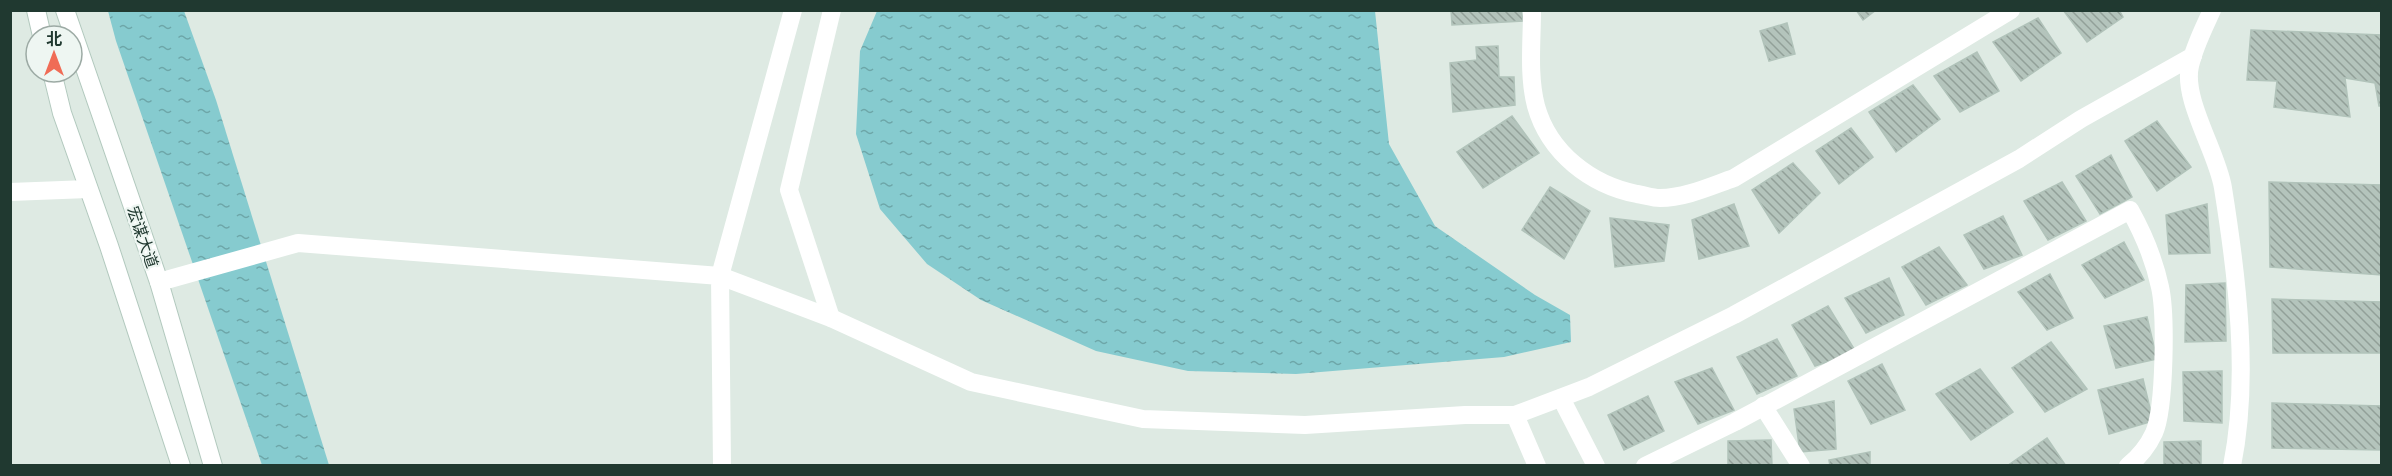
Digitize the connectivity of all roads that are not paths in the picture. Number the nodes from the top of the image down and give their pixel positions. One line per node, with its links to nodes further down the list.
1 (65, 10): 12 (street, 宏谋大道)
2 (793, 10): 11 (street)
3 (832, 10): 13 (street)
4 (1532, 10): 5 (street)
5 (2011, 10)
6 (2212, 10): 7 (street)
7 (2193, 56): 14 (street); 25 (street)
8 (55, 84): 9 (street)
9 (88, 189): 10 (street); 17 (street)
10 (10, 192)
11 (720, 276): 12 (street); 13 (street); 19 (street)
12 (159, 282): 18 (street, 宏谋大道)
13 (831, 318): 16 (street)
14 (1561, 398): 16 (street); 21 (street)
15 (1763, 406): 22 (street); 23 (street); 24 (street)
16 (1515, 415): 20 (street)
17 (181, 465)
18 (213, 465)
19 (722, 465)
20 (1537, 465)
21 (1596, 465)
22 (1645, 465)
23 (1801, 465)
24 (2128, 465)
25 (2232, 465)

